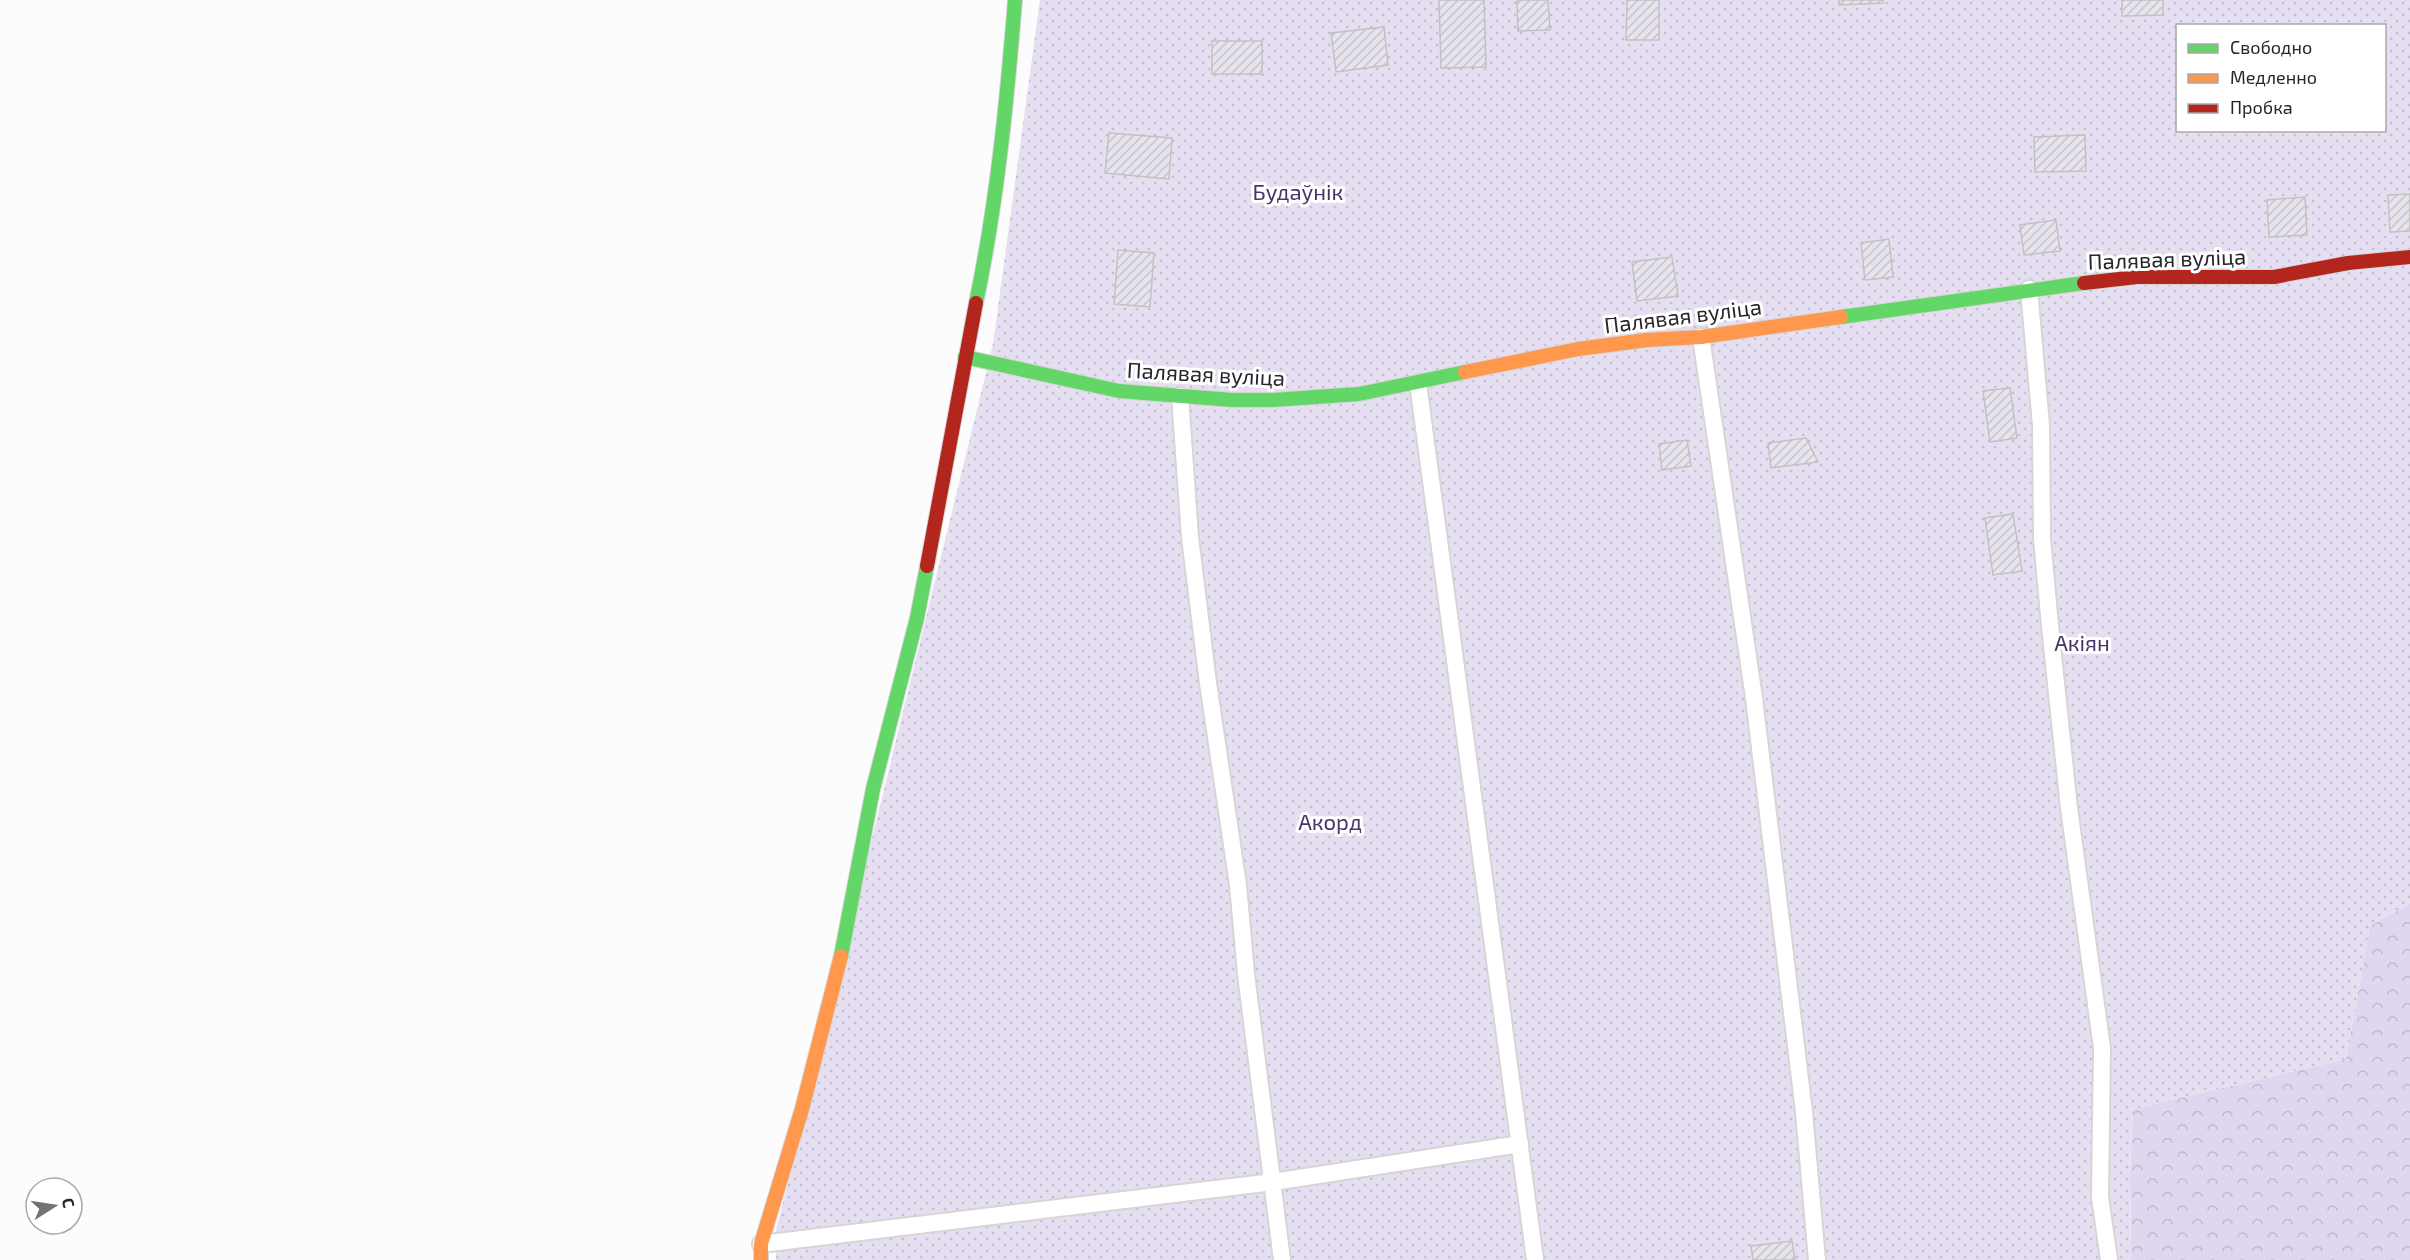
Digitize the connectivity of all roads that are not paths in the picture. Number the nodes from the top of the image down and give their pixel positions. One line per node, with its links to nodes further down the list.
1 (1015, 0): 5 (street)
2 (2410, 257): 3 (street, Палявая вуліца)
3 (2028, 289): 4 (street, Палявая вуліца); 14 (lane)
4 (1701, 337): 6 (street, Палявая вуліца); 13 (lane)
5 (965, 357): 7 (street, Палявая вуліца); 10 (street)
6 (1418, 383): 7 (street, Палявая вуліца); 8 (lane)
7 (1180, 396): 9 (lane)
8 (1520, 1144): 9 (lane); 12 (lane)
9 (1273, 1182): 10 (lane); 11 (lane)
10 (761, 1252)
11 (1282, 1260)
12 (1535, 1260)
13 (1817, 1260)
14 (2109, 1260)

